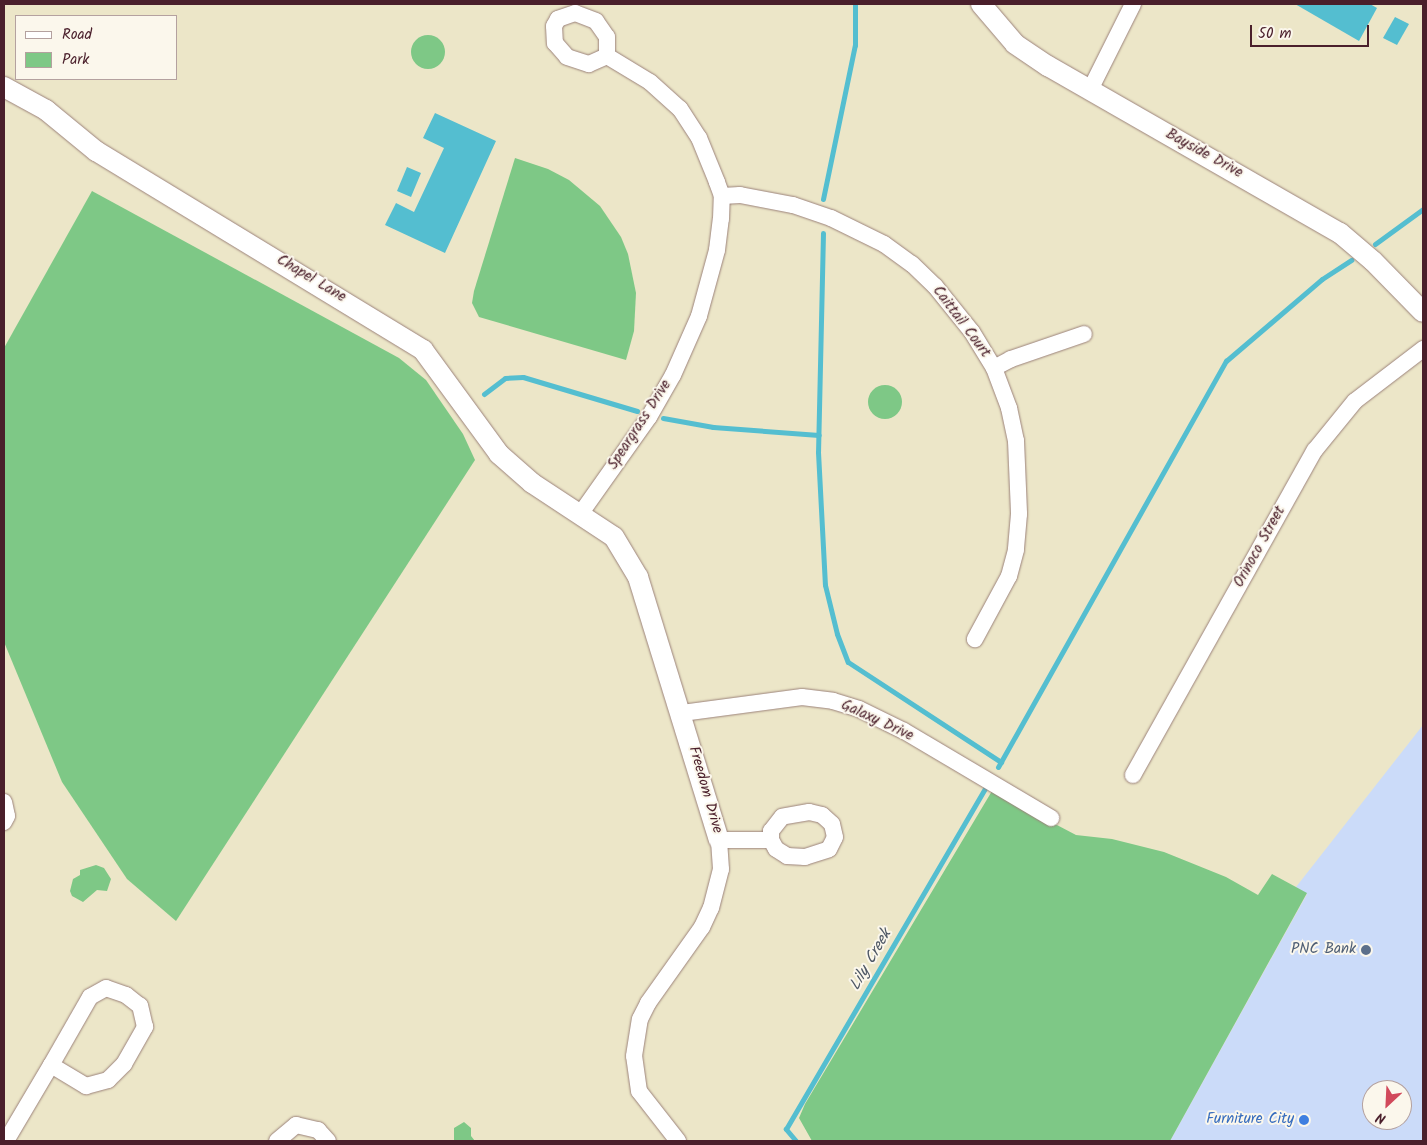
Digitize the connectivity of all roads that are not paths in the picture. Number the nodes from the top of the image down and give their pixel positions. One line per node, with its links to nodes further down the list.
1 (981, 4): 5 (street, Bayside Drive)
2 (1132, 4): 5 (street)
3 (607, 56): 6 (street, Speargrass Drive)
4 (4, 87): 11 (street, Chapel Lane)
5 (1090, 90): 7 (street, Bayside Drive)
6 (722, 196): 10 (street, Caittail Court); 11 (street, Speargrass Drive)
7 (1423, 312)
8 (1084, 334): 10 (street)
9 (1423, 349): 14 (street, Orinoco Street)
10 (994, 368): 12 (street, Caittail Court)
11 (581, 513): 13 (street, Freedom Drive)
12 (975, 639)
13 (682, 714): 16 (street, Galaxy Drive); 18 (street, Freedom Drive)
14 (1133, 775)
15 (4, 802): 17 (street)
16 (1051, 818)
17 (4, 822)
18 (720, 840): 19 (street); 24 (street, Freedom Drive)
19 (771, 840)
20 (51, 1065): 20 (street); 21 (street)
21 (9, 1138)
22 (277, 1141): 23 (street)
23 (328, 1141)
24 (678, 1141)

